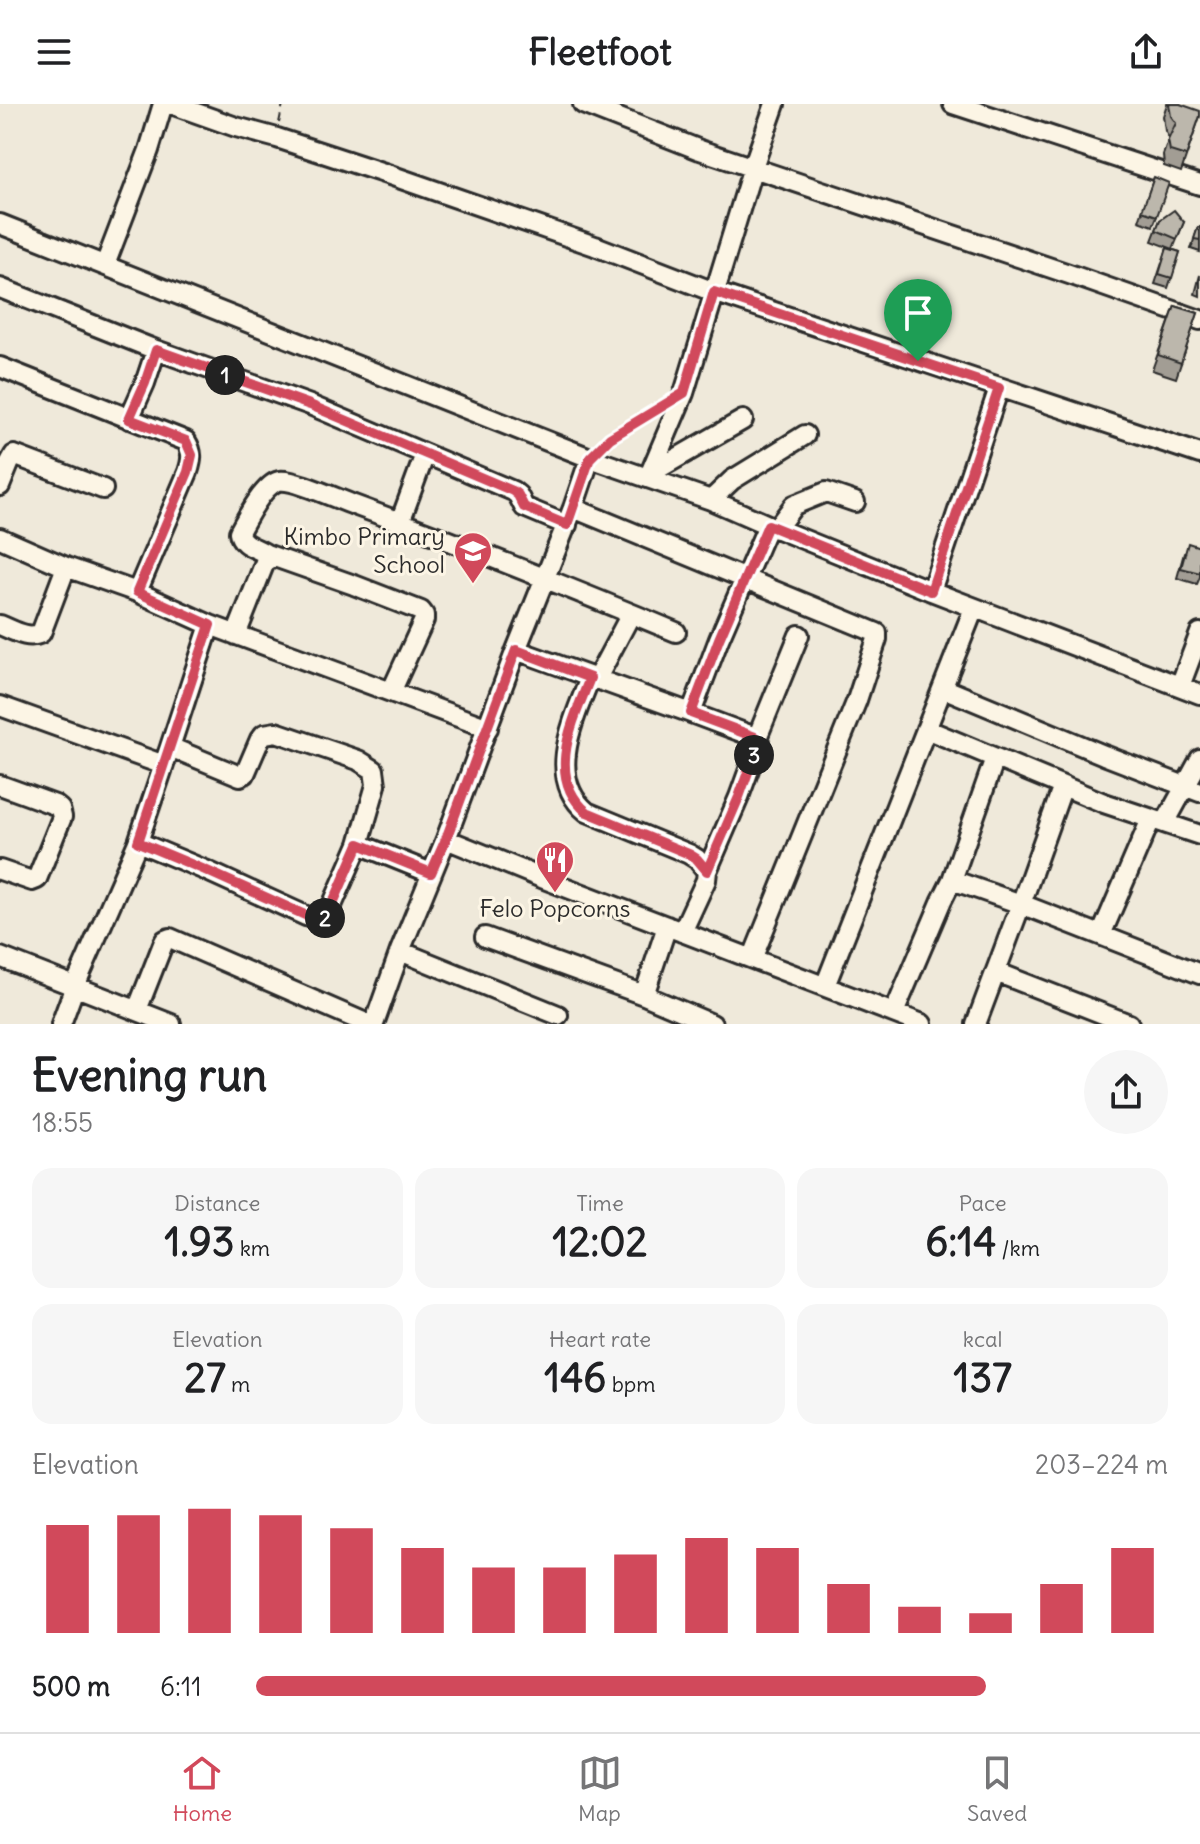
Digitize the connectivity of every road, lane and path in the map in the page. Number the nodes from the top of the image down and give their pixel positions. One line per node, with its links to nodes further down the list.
1 (163, 104): 11 (street)
2 (171, 104): 7 (street)
3 (283, 104): 7 (path)
4 (583, 104): 8 (street)
5 (775, 104): 8 (street)
6 (953, 104): 9 (street)
7 (277, 138): 13 (street)
8 (753, 167): 13 (street); 14 (street)
9 (1200, 185)
10 (0, 224): 11 (street)
11 (105, 265): 24 (street)
12 (0, 288): 15 (street)
13 (714, 292): 17 (street); 18 (street)
14 (1200, 320)
15 (156, 350): 19 (street); 22 (street)
16 (0, 367): 19 (street)
17 (999, 388): 23 (street); 38 (street)
18 (684, 393): 24 (path); 25 (street)
19 (129, 419): 39 (street)
20 (743, 420): 25 (street)
21 (805, 435): 28 (street)
22 (425, 454): 30 (street); 31 (street)
23 (1200, 454)
24 (590, 458): 25 (street); 30 (street)
25 (650, 474): 28 (street)
26 (0, 486): 27 (street)
27 (103, 489)
28 (711, 500): 32 (street)
29 (855, 502): 32 (street)
30 (570, 516): 36 (street); 37 (street)
31 (400, 522): 34 (street); 36 (street)
32 (772, 527): 37 (street); 38 (street)
33 (0, 538): 35 (street)
34 (266, 554): 46 (street); 52 (street)
35 (66, 567): 39 (street); 42 (street)
36 (546, 578): 41 (street); 48 (street)
37 (746, 578): 55 (street); 80 (street)
38 (931, 591): 40 (street)
39 (137, 592): 43 (street)
40 (974, 608): 50 (street); 51 (street)
41 (631, 614): 44 (street); 49 (street)
42 (0, 625)
43 (210, 625): 46 (street); 59 (street)
44 (676, 632)
45 (1200, 633): 50 (street)
46 (236, 635): 52 (street)
47 (799, 635): 58 (street)
48 (516, 650): 49 (street); 56 (street)
49 (593, 679): 55 (street); 71 (street)
50 (1180, 686): 53 (street)
51 (943, 688): 57 (street); 64 (street)
52 (391, 692): 56 (street)
53 (1200, 694)
54 (0, 706): 59 (street)
55 (691, 713): 58 (street)
56 (488, 728): 67 (street)
57 (926, 729): 60 (street); 84 (street)
58 (757, 738): 71 (street)
59 (167, 756): 68 (street); 69 (street)
60 (995, 758): 63 (street); 73 (street)
61 (1200, 759): 64 (street)
62 (0, 785): 70 (street)
63 (1063, 786): 65 (street); 74 (street)
64 (1193, 789): 65 (street)
65 (1158, 821): 66 (street); 76 (street)
66 (1200, 835)
67 (446, 839): 72 (street); 75 (street)
68 (138, 842): 69 (street); 83 (street)
69 (359, 844): 72 (street)
70 (0, 870)
71 (707, 871): 75 (street)
72 (431, 873): 78 (street)
73 (952, 880): 74 (street); 88 (street)
74 (1021, 904): 76 (street); 81 (street)
75 (674, 929): 80 (street); 85 (street)
76 (1101, 935): 82 (street)
77 (485, 937): 85 (street)
78 (400, 951): 87 (street); 91 (street)
79 (0, 957): 83 (street)
80 (752, 959): 84 (street)
81 (996, 972): 94 (street); 95 (street)
82 (1200, 974)
83 (75, 986): 86 (street); 89 (street)
84 (825, 986): 88 (street)
85 (644, 995): 92 (street)
86 (138, 1015): 90 (street); 91 (street)
87 (558, 1015)
88 (888, 1016): 93 (street)
89 (61, 1024)
90 (171, 1024)
91 (371, 1024)
92 (712, 1024)
93 (922, 1024)
94 (976, 1024)
95 (1129, 1024)

